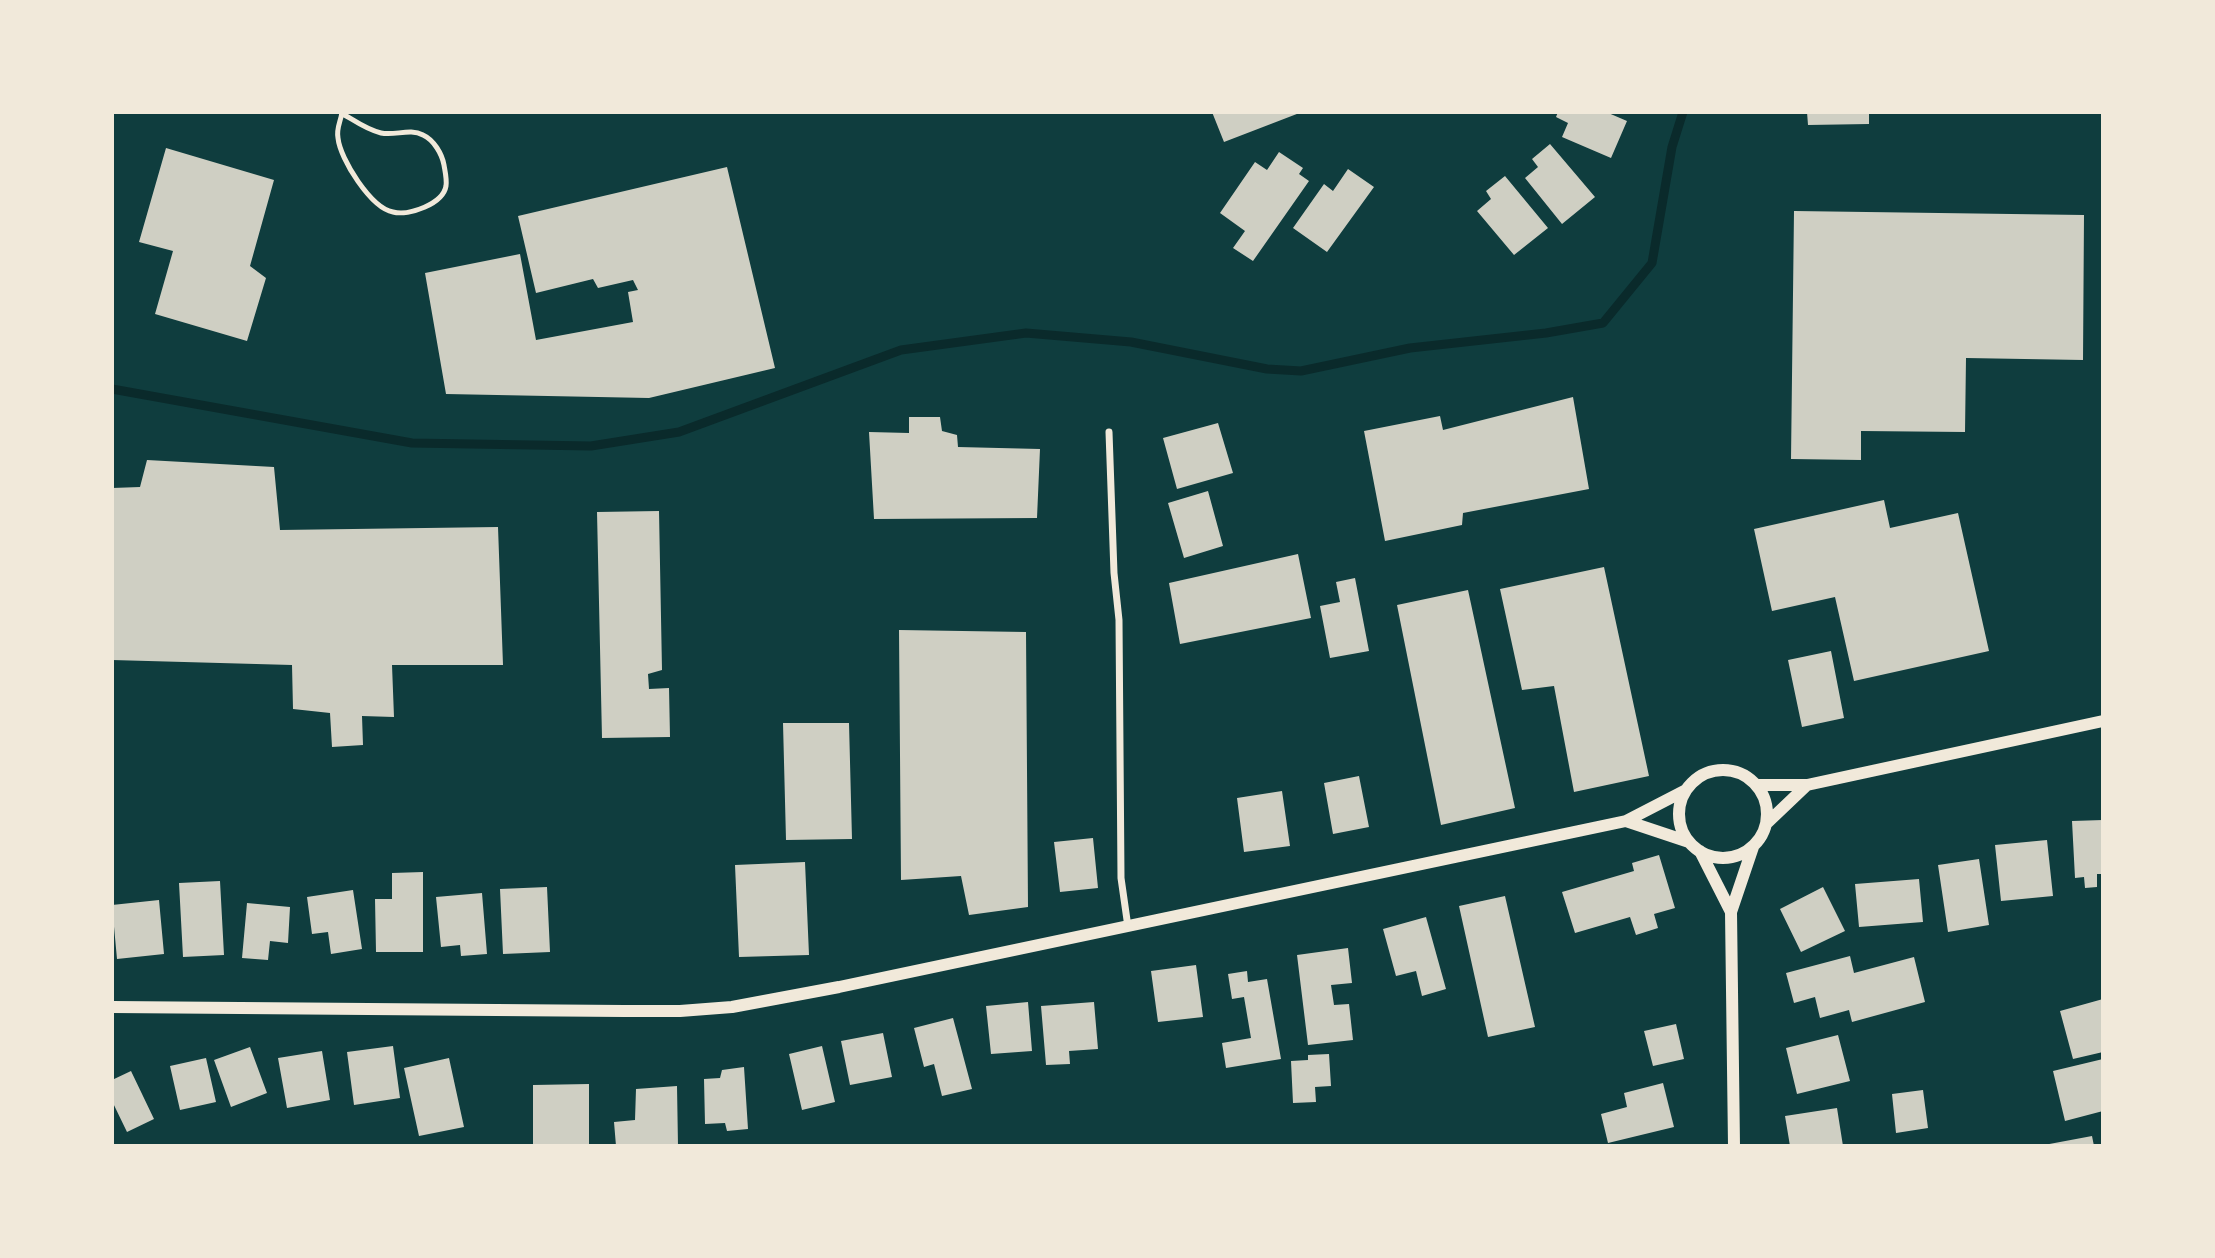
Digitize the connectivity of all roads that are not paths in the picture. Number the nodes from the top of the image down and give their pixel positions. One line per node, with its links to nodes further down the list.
1 (343, 113): 1 (lane)
2 (1109, 432): 13 (street)
3 (2103, 721): 5 (street)
4 (1757, 785): 5 (street); 6 (street); 8 (street)
5 (1807, 785): 8 (street)
6 (1686, 790): 7 (street); 9 (street)
7 (1626, 821): 9 (street); 13 (street)
8 (1766, 824): 10 (street)
9 (1689, 842): 11 (street)
10 (1753, 847): 11 (street); 12 (street)
11 (1700, 851): 12 (street)
12 (1731, 912): 15 (street)
13 (1129, 927): 14 (street)
14 (112, 1007)
15 (1734, 1146)

